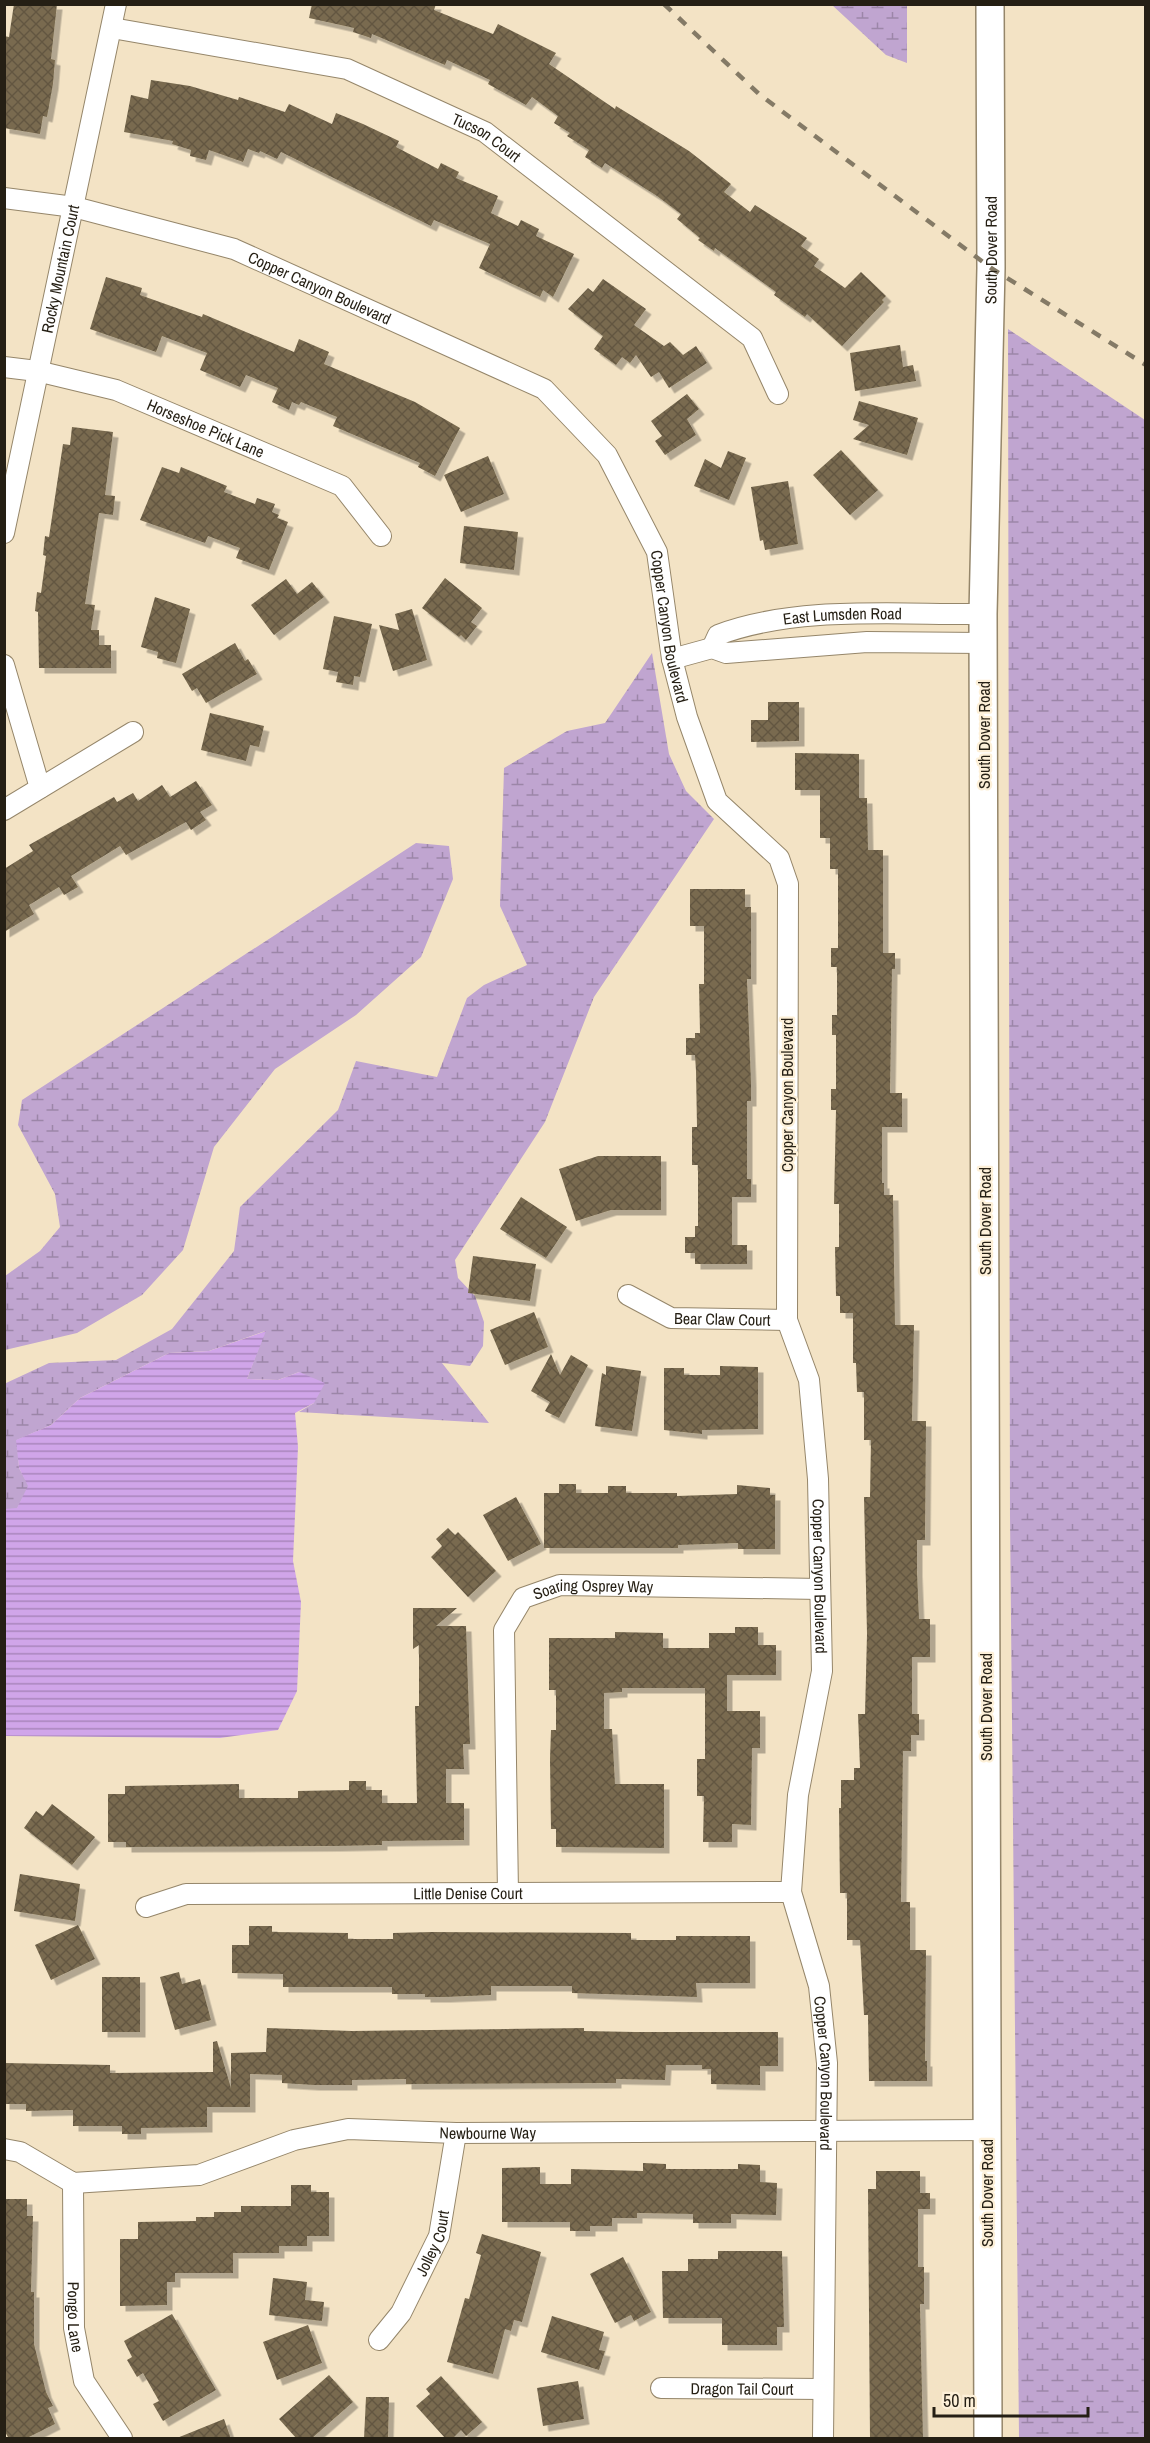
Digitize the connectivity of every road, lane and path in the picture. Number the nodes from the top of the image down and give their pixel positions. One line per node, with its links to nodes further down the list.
1 (116, 4): 3 (street, Rocky Mountain Court)
2 (990, 4): 11 (street, South Dover Road)
3 (112, 28): 5 (street, Rocky Mountain Court); 8 (street, Tucson Court)
4 (4, 198): 5 (street, Copper Canyon Boulevard)
5 (75, 207): 7 (street, Rocky Mountain Court); 14 (street, Copper Canyon Boulevard)
6 (4, 367): 7 (street, Horseshoe Pick Lane)
7 (37, 371): 9 (street, Rocky Mountain Court); 10 (street, Horseshoe Pick Lane)
8 (778, 394)
9 (4, 533)
10 (381, 536)
11 (984, 614): 12 (street, South Dover Road); 13 (street, East Lumsden Road)
12 (984, 644): 13 (street, East Lumsden Road); 25 (street, South Dover Road)
13 (712, 648): 14 (street, East Lumsden Road)
14 (672, 659): 20 (street, Copper Canyon Boulevard)
15 (4, 664): 17 (street)
16 (133, 732): 17 (street)
17 (40, 788): 18 (street)
18 (4, 810)
19 (628, 1295): 20 (street, Bear Claw Court)
20 (787, 1320): 21 (street, Copper Canyon Boulevard)
21 (820, 1589): 22 (street, Copper Canyon Boulevard); 23 (street, Soaring Osprey Way)
22 (791, 1892): 23 (street, Little Denise Court); 26 (street, Copper Canyon Boulevard)
23 (508, 1893): 24 (street, Little Denise Court)
24 (146, 1907)
25 (987, 2130): 26 (street, Newbourne Way); 35 (street, South Dover Road)
26 (825, 2132): 27 (street, Newbourne Way); 32 (street, Copper Canyon Boulevard)
27 (456, 2133): 29 (street, Newbourne Way); 30 (street, Jolley Court)
28 (4, 2149): 29 (street)
29 (73, 2183): 33 (street, Pongo Lane)
30 (379, 2340)
31 (661, 2388): 32 (street, Dragon Tail Court)
32 (823, 2389): 34 (street, Copper Canyon Boulevard)
33 (122, 2439)
34 (823, 2439)
35 (988, 2439)

